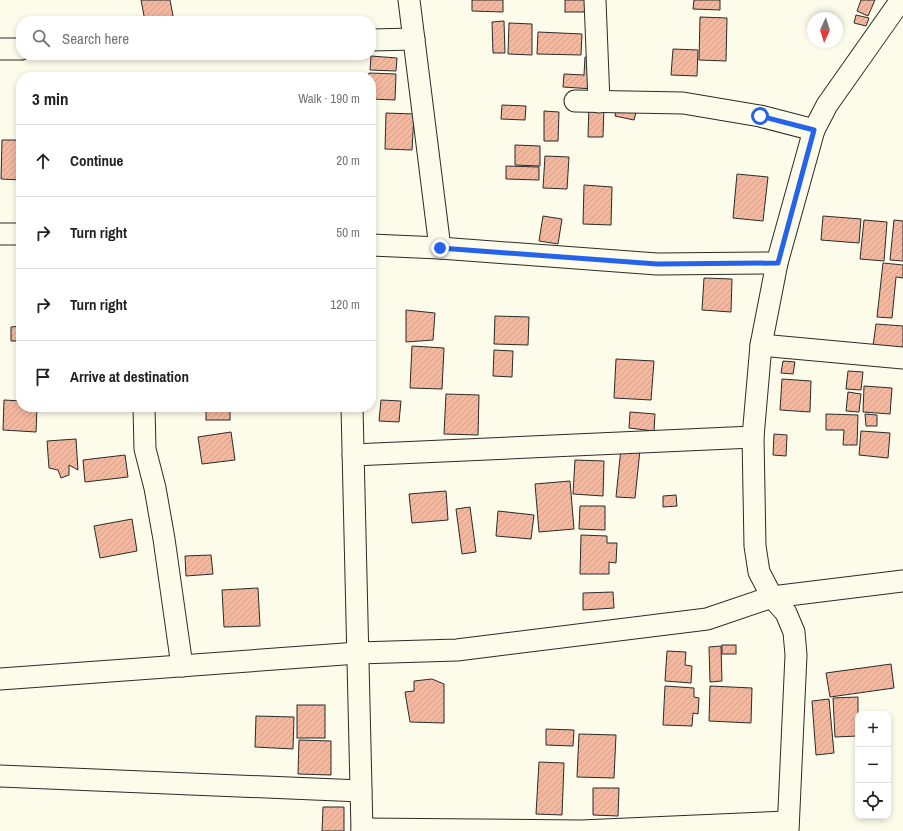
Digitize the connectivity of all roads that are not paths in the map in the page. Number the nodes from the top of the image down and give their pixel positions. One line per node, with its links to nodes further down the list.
1 (409, 0): 5 (street)
2 (595, 0): 9 (street)
3 (901, 0): 10 (street)
4 (376, 40): 5 (street)
5 (414, 40): 14 (street)
6 (0, 49): 7 (street)
7 (16, 49)
8 (575, 101): 9 (street)
9 (600, 102): 10 (street)
10 (814, 130): 15 (street)
11 (0, 234): 12 (street)
12 (16, 234)
13 (376, 246): 14 (street)
14 (440, 248): 15 (street)
15 (778, 263): 16 (street)
16 (761, 345): 17 (street); 20 (street)
17 (903, 358)
18 (144, 412): 25 (street)
19 (352, 412): 21 (street)
20 (753, 438): 21 (street); 23 (street)
21 (353, 454): 24 (street)
22 (903, 581): 23 (street)
23 (772, 597): 24 (street); 29 (street)
24 (358, 653): 25 (street); 28 (street)
25 (182, 666): 26 (street)
26 (0, 679)
27 (0, 776): 28 (street)
28 (361, 792): 30 (street)
29 (788, 827): 30 (street)
30 (362, 830)

